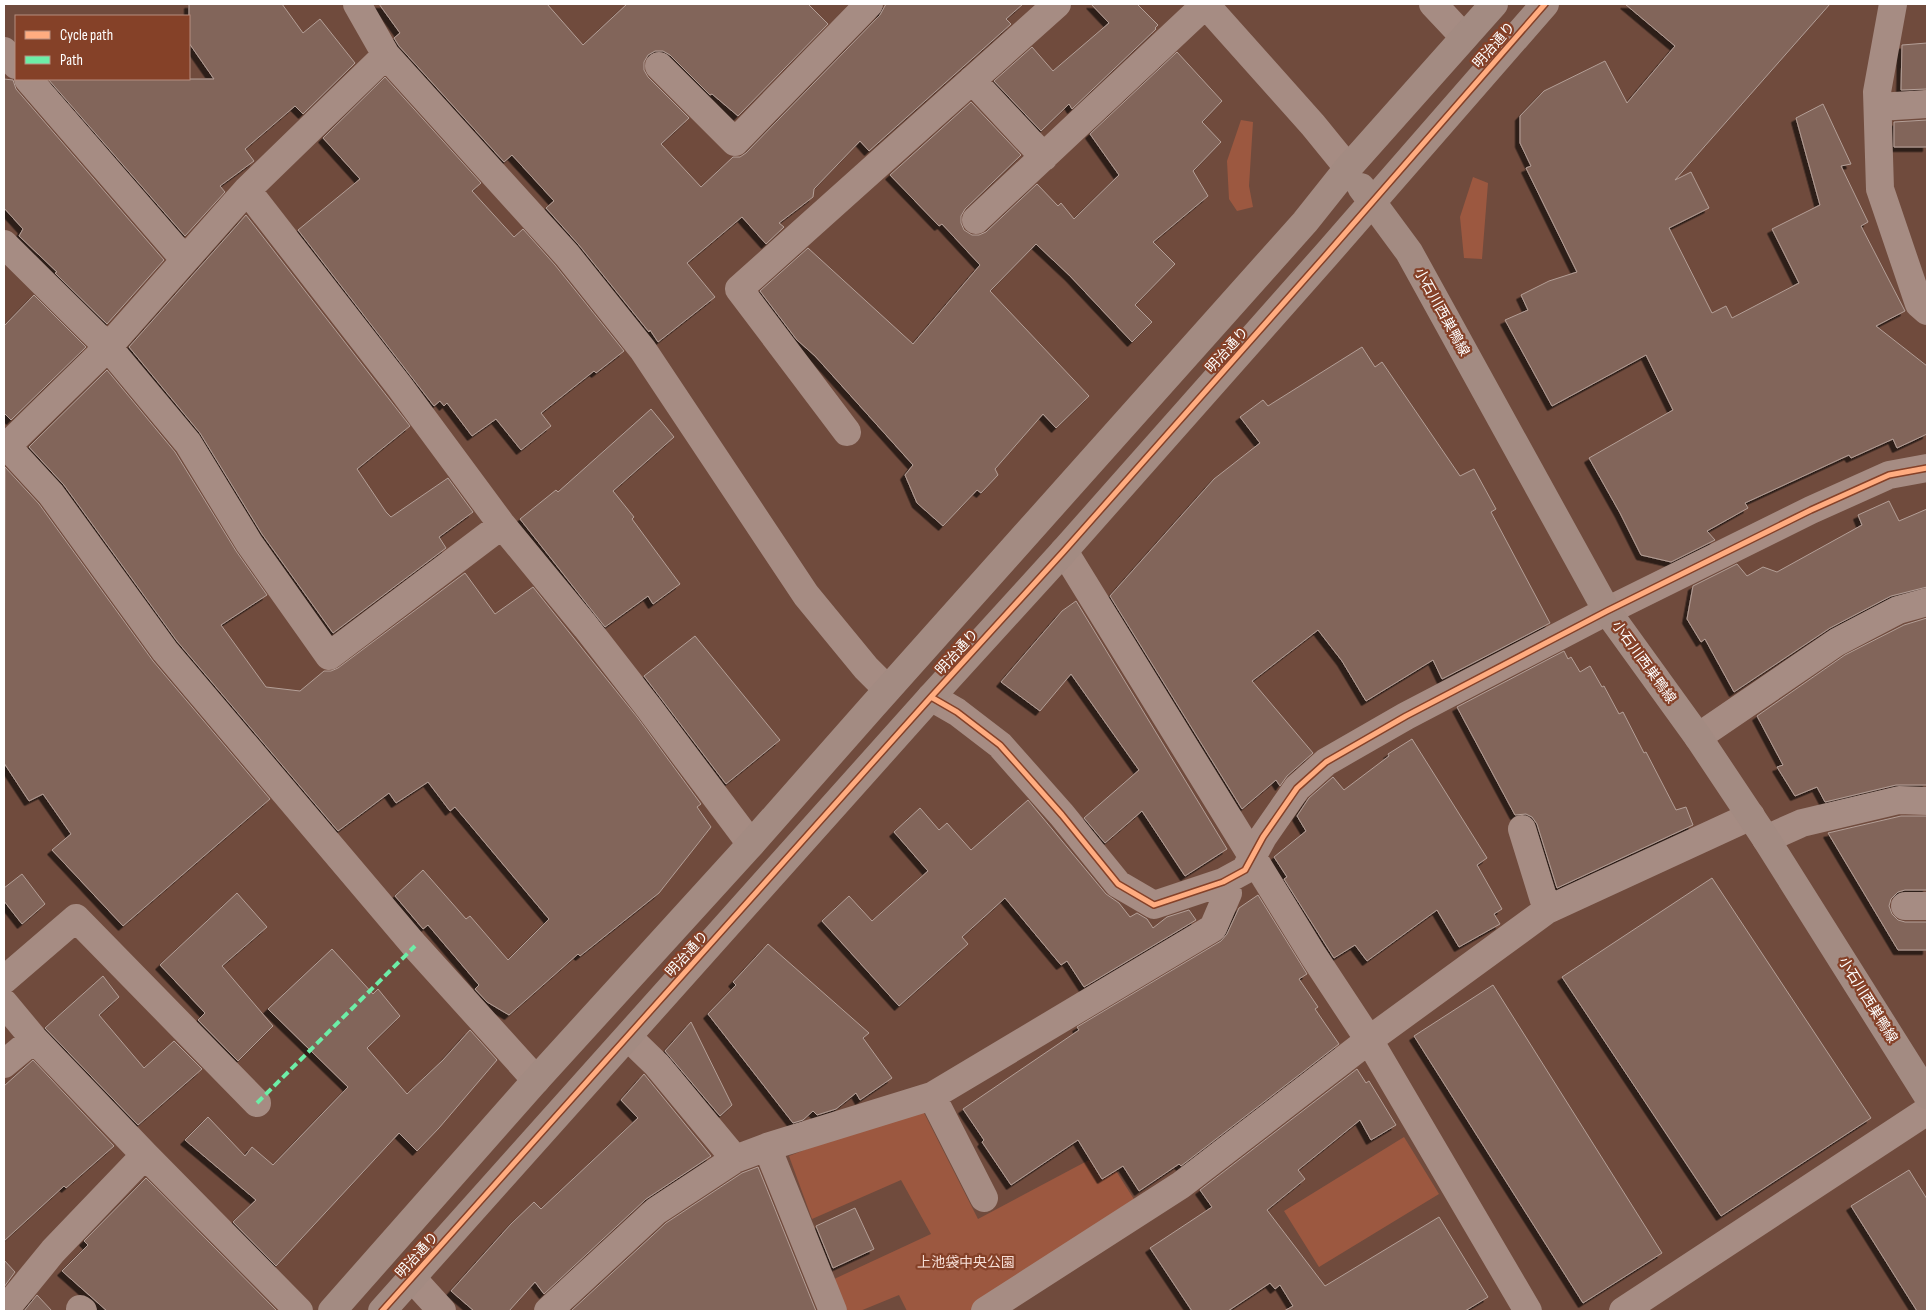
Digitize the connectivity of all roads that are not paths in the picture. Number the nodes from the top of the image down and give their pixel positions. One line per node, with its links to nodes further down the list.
1 (357, 4): 11 (street)
2 (869, 4): 13 (street)
3 (1056, 4): 15 (street)
4 (1205, 4): 18 (street); 19 (street)
5 (1433, 4): 9 (street)
6 (1494, 4): 9 (main road, 明治通り)
7 (1545, 4): 21 (main road, 明治通り)
8 (1893, 4): 17 (street)
9 (1464, 37): 19 (main road, 明治通り)
10 (4, 51): 12 (street)
11 (386, 55): 20 (street); 34 (street)
12 (15, 64)
13 (660, 66)
14 (29, 80): 24 (street)
15 (972, 80): 18 (street); 27 (street)
16 (1927, 104): 17 (street)
17 (1878, 107): 25 (street)
18 (1044, 157): 22 (street)
19 (1348, 168): 21 (main road, 小石川西巣鴨線); 34 (main road, 明治通り)
20 (247, 190): 24 (street); 30 (street)
21 (1372, 202): 31 (main road, 明治通り); 33 (main road, 小石川西巣鴨線)
22 (976, 220)
23 (4, 244): 26 (street)
24 (185, 260): 26 (street)
25 (1927, 311)
26 (108, 347): 28 (street); 30 (street)
27 (847, 432)
28 (5, 446): 51 (street)
29 (1927, 468): 33 (street)
30 (502, 525): 41 (street)
31 (1064, 551): 35 (main road, 明治通り); 42 (street)
32 (1927, 602): 36 (street)
33 (1607, 612): 36 (main road, 小石川西巣鴨線); 42 (street)
34 (887, 689): 41 (main road, 明治通り)
35 (931, 697): 43 (street); 47 (main road, 明治通り)
36 (1698, 736): 38 (main road, 小石川西巣鴨線)
37 (1927, 801): 40 (street)
38 (1751, 816): 40 (main road, 小石川西巣鴨線); 44 (street)
39 (1522, 829): 44 (street)
40 (1766, 839): 52 (main road, 小石川西巣鴨線)
41 (751, 844): 51 (main road, 明治通り)
42 (1253, 856): 43 (street); 49 (street)
43 (1223, 882): 53 (street)
44 (1547, 910): 49 (street)
45 (4, 980): 54 (street)
46 (4, 1003): 48 (street)
47 (628, 1037): 58 (street); 60 (main road, 明治通り)
48 (34, 1038): 50 (street); 57 (street)
49 (1369, 1040): 68 (street); 69 (street)
50 (4, 1064)
51 (536, 1080): 63 (main road, 明治通り)
52 (1927, 1095)
53 (932, 1096): 56 (street); 59 (street)
54 (257, 1103)
55 (1927, 1110): 70 (street)
56 (767, 1147): 58 (street); 67 (street)
57 (146, 1155): 61 (street); 62 (street)
58 (736, 1159): 66 (street)
59 (984, 1198)
60 (412, 1278): 64 (main road, 明治通り); 65 (street)
61 (4, 1311)
62 (300, 1311)
63 (332, 1311)
64 (382, 1311)
65 (442, 1311)
66 (548, 1311)
67 (833, 1311)
68 (985, 1311)
69 (1527, 1311)
70 (1623, 1311)

